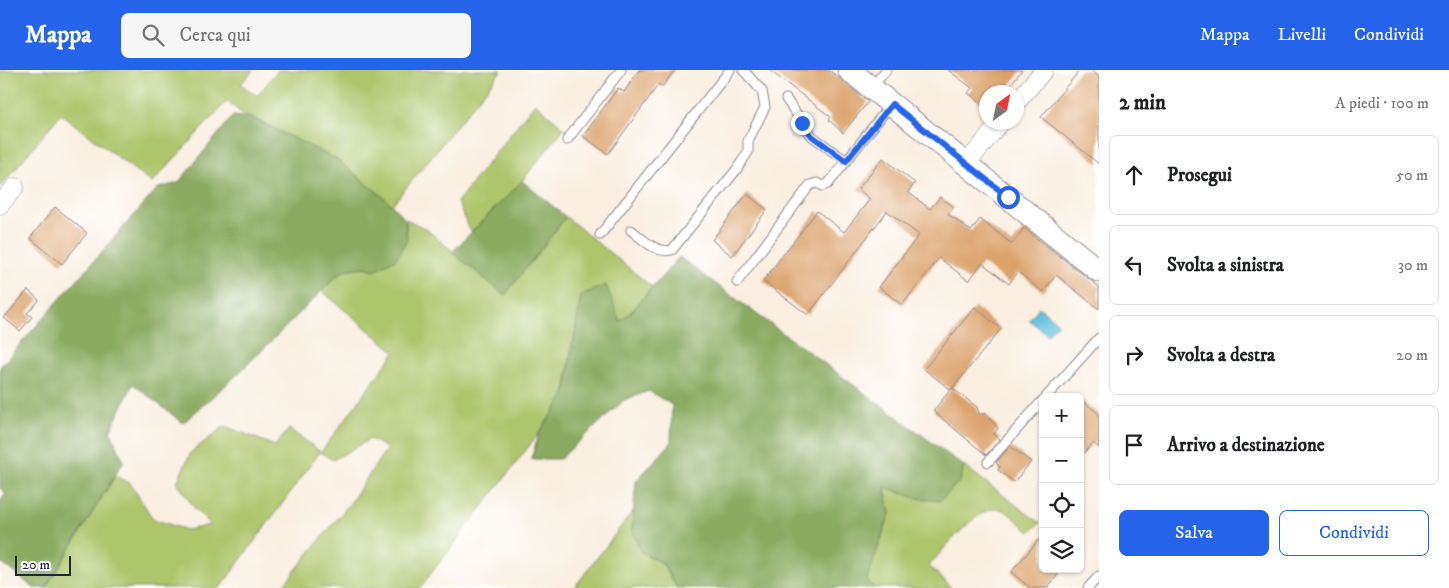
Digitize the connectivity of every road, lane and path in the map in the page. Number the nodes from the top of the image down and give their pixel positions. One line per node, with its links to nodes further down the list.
1 (621, 70): 12 (lane)
2 (730, 70): 18 (lane)
3 (743, 70): 17 (lane)
4 (849, 70): 7 (street)
5 (886, 70): 7 (lane)
6 (1044, 70): 8 (street)
7 (872, 88): 10 (street)
8 (1024, 94)
9 (786, 99): 13 (lane)
10 (892, 104): 13 (lane); 14 (street)
11 (994, 130): 14 (street)
12 (567, 140)
13 (846, 161): 20 (lane)
14 (967, 163): 19 (street)
15 (15, 186): 16 (street)
16 (0, 205)
17 (631, 230)
18 (600, 235)
19 (1099, 271)
20 (737, 282)
21 (1099, 338): 22 (lane)
22 (1050, 393)
23 (1039, 405): 24 (lane)
24 (988, 462)
25 (1099, 576): 26 (lane)
26 (1088, 588)

